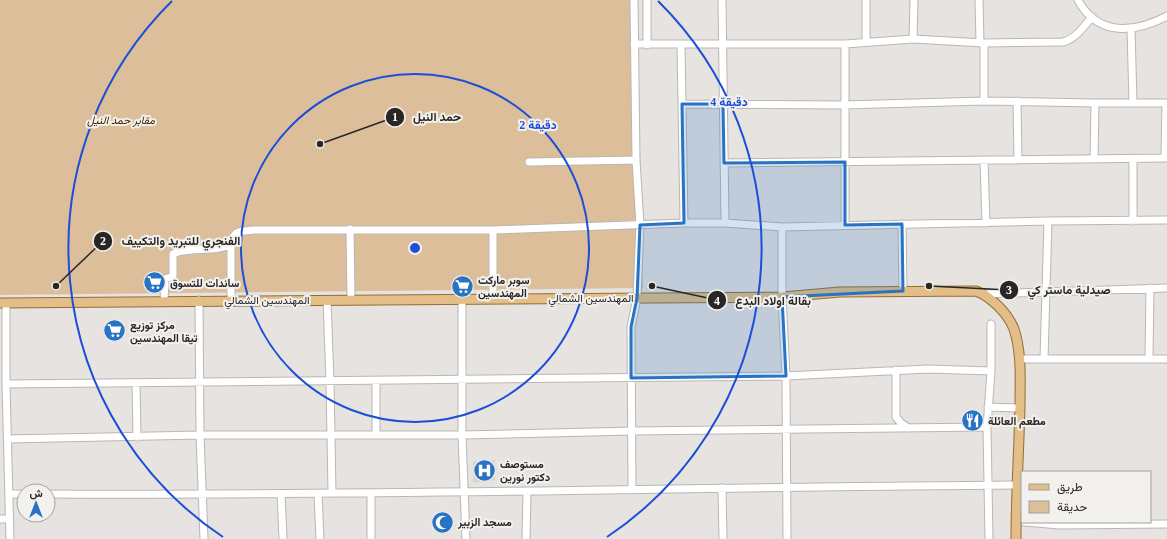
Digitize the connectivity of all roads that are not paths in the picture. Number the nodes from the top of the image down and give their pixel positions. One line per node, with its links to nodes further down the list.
1 (634, 0): 14 (street)
2 (647, 0): 17 (street)
3 (722, 0): 15 (street)
4 (866, 0): 12 (street)
5 (914, 0): 11 (street)
6 (979, 0): 13 (street)
7 (1078, 0): 9 (street)
8 (1167, 16): 10 (street)
9 (1092, 17): 10 (street); 13 (street)
10 (1131, 30): 22 (street)
11 (913, 39): 12 (street); 13 (street)
12 (866, 42): 16 (street)
13 (982, 43): 19 (street)
14 (634, 44): 17 (street); 30 (street)
15 (723, 44): 16 (street); 18 (street); 25 (street)
16 (845, 44): 26 (street)
17 (648, 45): 18 (street)
18 (681, 45): 24 (street)
19 (984, 101): 20 (street); 26 (street)
20 (1017, 101): 21 (street); 32 (street)
21 (1094, 103): 22 (street); 28 (street)
22 (1133, 103): 23 (street)
23 (1166, 103): 27 (street)
24 (682, 104): 25 (street); 39 (street)
25 (723, 104): 26 (street); 35 (street)
26 (844, 105): 34 (street)
27 (1166, 158): 29 (street)
28 (1094, 159): 29 (street); 32 (street)
29 (1133, 159): 36 (street)
30 (636, 160): 33 (street); 43 (street)
31 (984, 160): 32 (street); 34 (street); 41 (street)
32 (1018, 160)
33 (529, 162)
34 (845, 162): 35 (street); 44 (street)
35 (724, 163): 40 (street)
36 (1134, 220): 37 (street); 38 (street)
37 (1167, 220)
38 (1048, 221): 41 (street); 52 (street)
39 (684, 223): 40 (street); 43 (street)
40 (725, 223): 45 (street)
41 (986, 223): 42 (street)
42 (902, 224): 44 (street); 51 (street)
43 (640, 225): 47 (street); 57 (street)
44 (845, 225): 45 (street)
45 (782, 227): 54 (street)
46 (350, 229): 47 (street); 48 (street); 58 (street)
47 (493, 230): 56 (street)
48 (232, 244): 60 (street); 62 (street)
49 (1150, 288): 50 (street); 52 (street); 65 (street)
50 (1167, 288)
51 (903, 291): 53 (main road, المهندسين الشمالي); 54 (main road, المهندسين الشمالي)
52 (1047, 293): 53 (street); 68 (street)
53 (984, 294): 67 (main road)
54 (782, 297): 57 (main road, المهندسين الشمالي); 71 (street)
55 (462, 298): 56 (main road, المهندسين الشمالي); 58 (main road, المهندسين الشمالي); 73 (street)
56 (493, 298): 57 (main road, المهندسين الشمالي)
57 (637, 298): 72 (street)
58 (351, 299): 61 (main road, المهندسين الشمالي)
59 (199, 300): 60 (main road, المهندسين الشمالي); 62 (main road, المهندسين الشمالي); 76 (street)
60 (231, 300): 61 (main road, المهندسين الشمالي)
61 (327, 300): 74 (street)
62 (164, 301): 63 (main road, المهندسين الشمالي)
63 (3, 303): 77 (street)
64 (991, 324): 70 (street)
65 (1149, 358): 66 (street); 68 (street)
66 (1167, 358)
67 (1020, 359): 68 (street); 80 (main road)
68 (1044, 359)
69 (896, 370): 70 (street); 71 (street); 82 (street)
70 (991, 371): 79 (street)
71 (786, 376): 72 (street); 83 (street)
72 (631, 378): 73 (street); 84 (street)
73 (462, 380): 75 (street); 87 (street)
74 (330, 381): 75 (street); 76 (street); 86 (street)
75 (376, 381): 88 (street)
76 (200, 383): 78 (street); 85 (street)
77 (6, 384): 78 (street); 90 (street)
78 (136, 384): 89 (street)
79 (988, 407): 80 (street); 81 (street)
80 (1020, 408): 93 (main road)
81 (987, 427): 82 (street); 92 (street)
82 (909, 428): 83 (street)
83 (787, 429): 84 (street); 94 (street)
84 (633, 431): 87 (street); 96 (street)
85 (200, 434): 86 (street); 89 (street); 106 (street)
86 (331, 434): 88 (street); 99 (street)
87 (462, 435): 88 (street); 97 (street)
88 (376, 436)
89 (137, 437): 90 (street)
90 (8, 442): 91 (street); 100 (street)
91 (0, 445)
92 (987, 485): 93 (street); 94 (street); 122 (street)
93 (1018, 485): 110 (main road)
94 (787, 487): 95 (street); 121 (street)
95 (722, 488): 96 (street); 120 (street)
96 (632, 490): 98 (street)
97 (465, 491): 98 (street); 105 (street); 118 (street)
98 (527, 491): 119 (street)
99 (332, 493): 104 (street); 105 (street)
100 (9, 494): 101 (street); 108 (street)
101 (16, 494)
102 (56, 494): 106 (street)
103 (281, 494): 104 (street); 106 (street); 115 (street)
104 (318, 494): 116 (street)
105 (371, 494): 117 (street)
106 (202, 495): 114 (street)
107 (0, 519): 108 (street)
108 (9, 519): 113 (street)
109 (1167, 520): 112 (street)
110 (1021, 521): 123 (main road)
111 (1040, 523): 112 (street)
112 (1163, 524)
113 (10, 539)
114 (204, 539)
115 (283, 539)
116 (320, 539)
117 (371, 539)
118 (466, 539)
119 (526, 539)
120 (723, 539)
121 (788, 539)
122 (989, 539)
123 (1016, 539)

